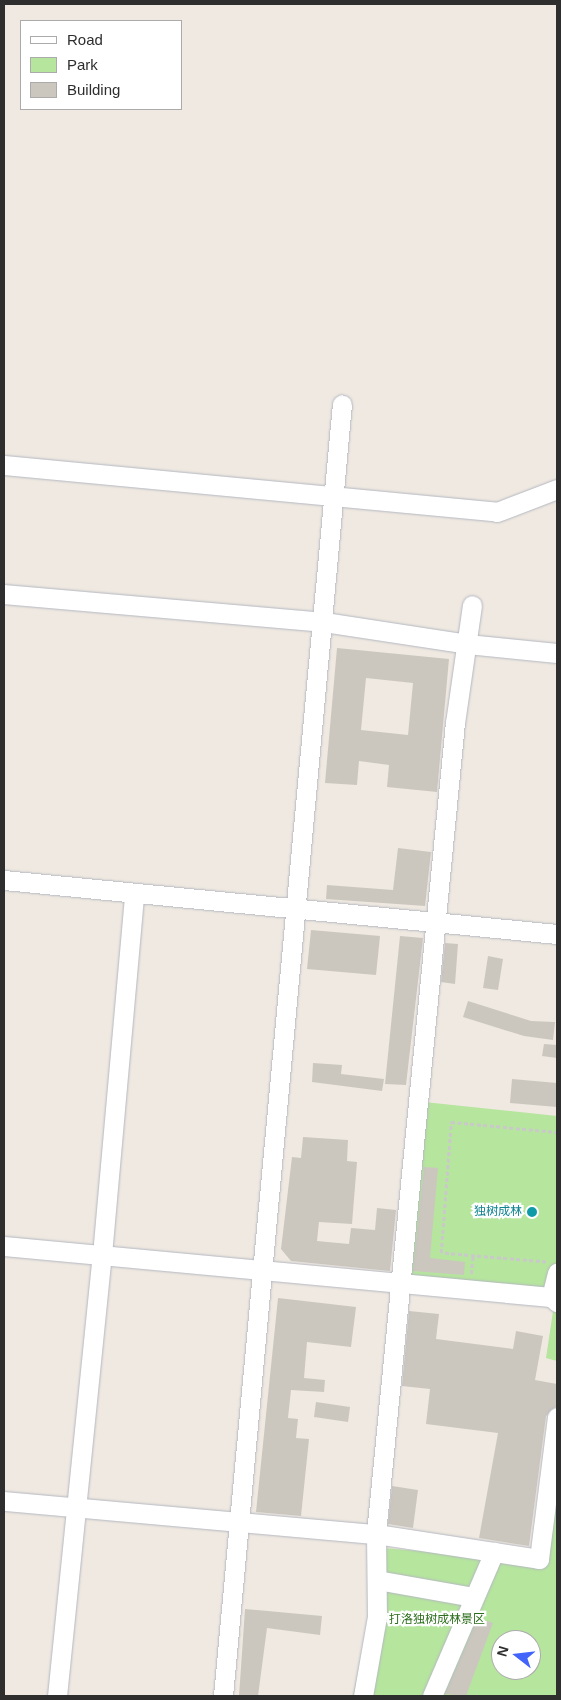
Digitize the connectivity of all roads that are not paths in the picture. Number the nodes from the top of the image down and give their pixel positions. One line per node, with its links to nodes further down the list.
1 (342, 404): 4 (street)
2 (4, 465): 4 (street)
3 (557, 489): 4 (street)
4 (335, 497): 7 (street)
5 (4, 594): 7 (street)
6 (472, 605): 8 (street)
7 (324, 622): 8 (street); 12 (street)
8 (467, 644): 9 (street); 13 (street)
9 (557, 653)
10 (4, 880): 11 (street)
11 (134, 893): 12 (street); 16 (street)
12 (296, 910): 13 (street); 18 (street)
13 (437, 923): 14 (street); 19 (street)
14 (557, 934)
15 (4, 1246): 16 (street)
16 (102, 1255): 18 (street); 23 (street)
17 (553, 1268): 20 (street)
18 (264, 1270): 19 (street); 24 (street)
19 (403, 1284): 20 (street); 25 (street)
20 (554, 1300)
21 (557, 1417): 26 (street)
22 (4, 1501): 23 (street)
23 (76, 1508): 24 (street); 29 (street)
24 (239, 1523): 25 (street); 30 (street)
25 (376, 1534): 26 (street); 27 (street)
26 (494, 1552): 28 (street)
27 (377, 1580): 28 (street); 31 (street)
28 (473, 1597): 32 (street)
29 (57, 1696)
30 (223, 1696)
31 (363, 1696)
32 (432, 1696)

